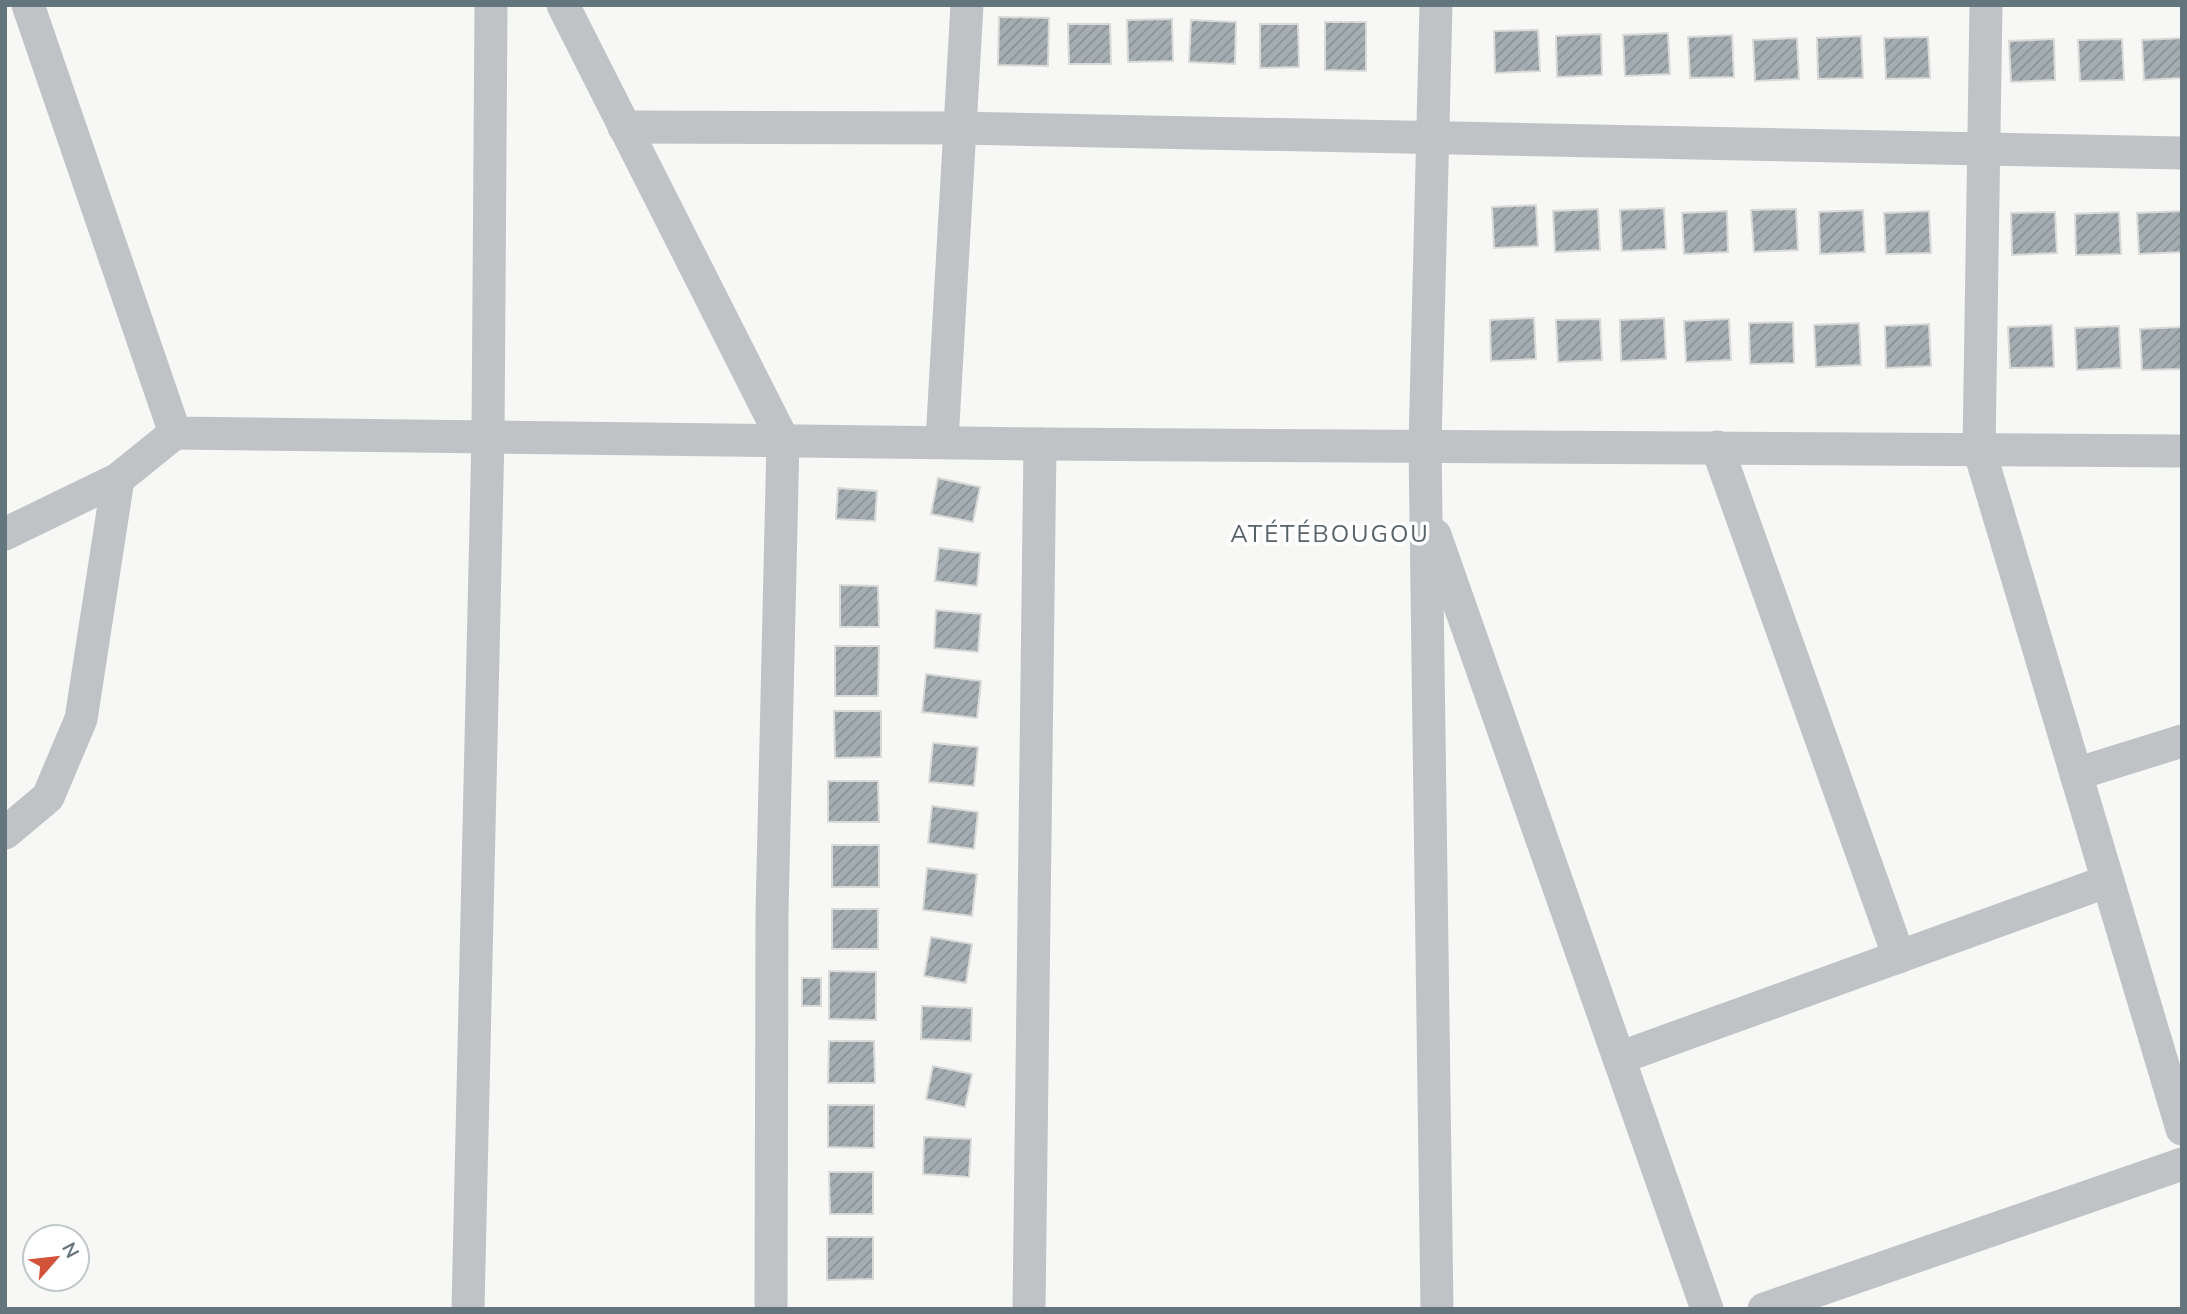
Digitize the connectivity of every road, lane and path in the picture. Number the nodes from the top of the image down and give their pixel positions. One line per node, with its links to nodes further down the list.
1 (27, 5): 12 (street)
2 (491, 5): 13 (street)
3 (563, 5): 7 (street)
4 (967, 5): 8 (street)
5 (1436, 5): 9 (street)
6 (1986, 5): 10 (street)
7 (624, 127): 8 (street); 14 (street)
8 (960, 128): 9 (street); 15 (street)
9 (1433, 137): 10 (street); 17 (street)
10 (1983, 149): 11 (street); 19 (street)
11 (2182, 153)
12 (175, 433): 13 (street); 21 (street)
13 (488, 436): 14 (street); 32 (street)
14 (783, 440): 15 (street); 33 (street)
15 (942, 441): 16 (street)
16 (1040, 444): 17 (street); 34 (street)
17 (1425, 445): 18 (street); 22 (street)
18 (1717, 447): 19 (street); 28 (street)
19 (1979, 449): 20 (street); 25 (street)
20 (2182, 451)
21 (118, 480): 23 (street); 26 (street)
22 (1426, 510): 29 (street); 35 (street)
23 (5, 534)
24 (2182, 741): 25 (street)
25 (2076, 774): 27 (street)
26 (5, 833)
27 (2108, 881): 28 (street); 30 (street)
28 (1899, 957): 29 (street)
29 (1619, 1058): 36 (street)
30 (2182, 1129)
31 (2182, 1164): 37 (street)
32 (468, 1309)
33 (771, 1309)
34 (1029, 1309)
35 (1437, 1309)
36 (1707, 1309)
37 (1764, 1309)

